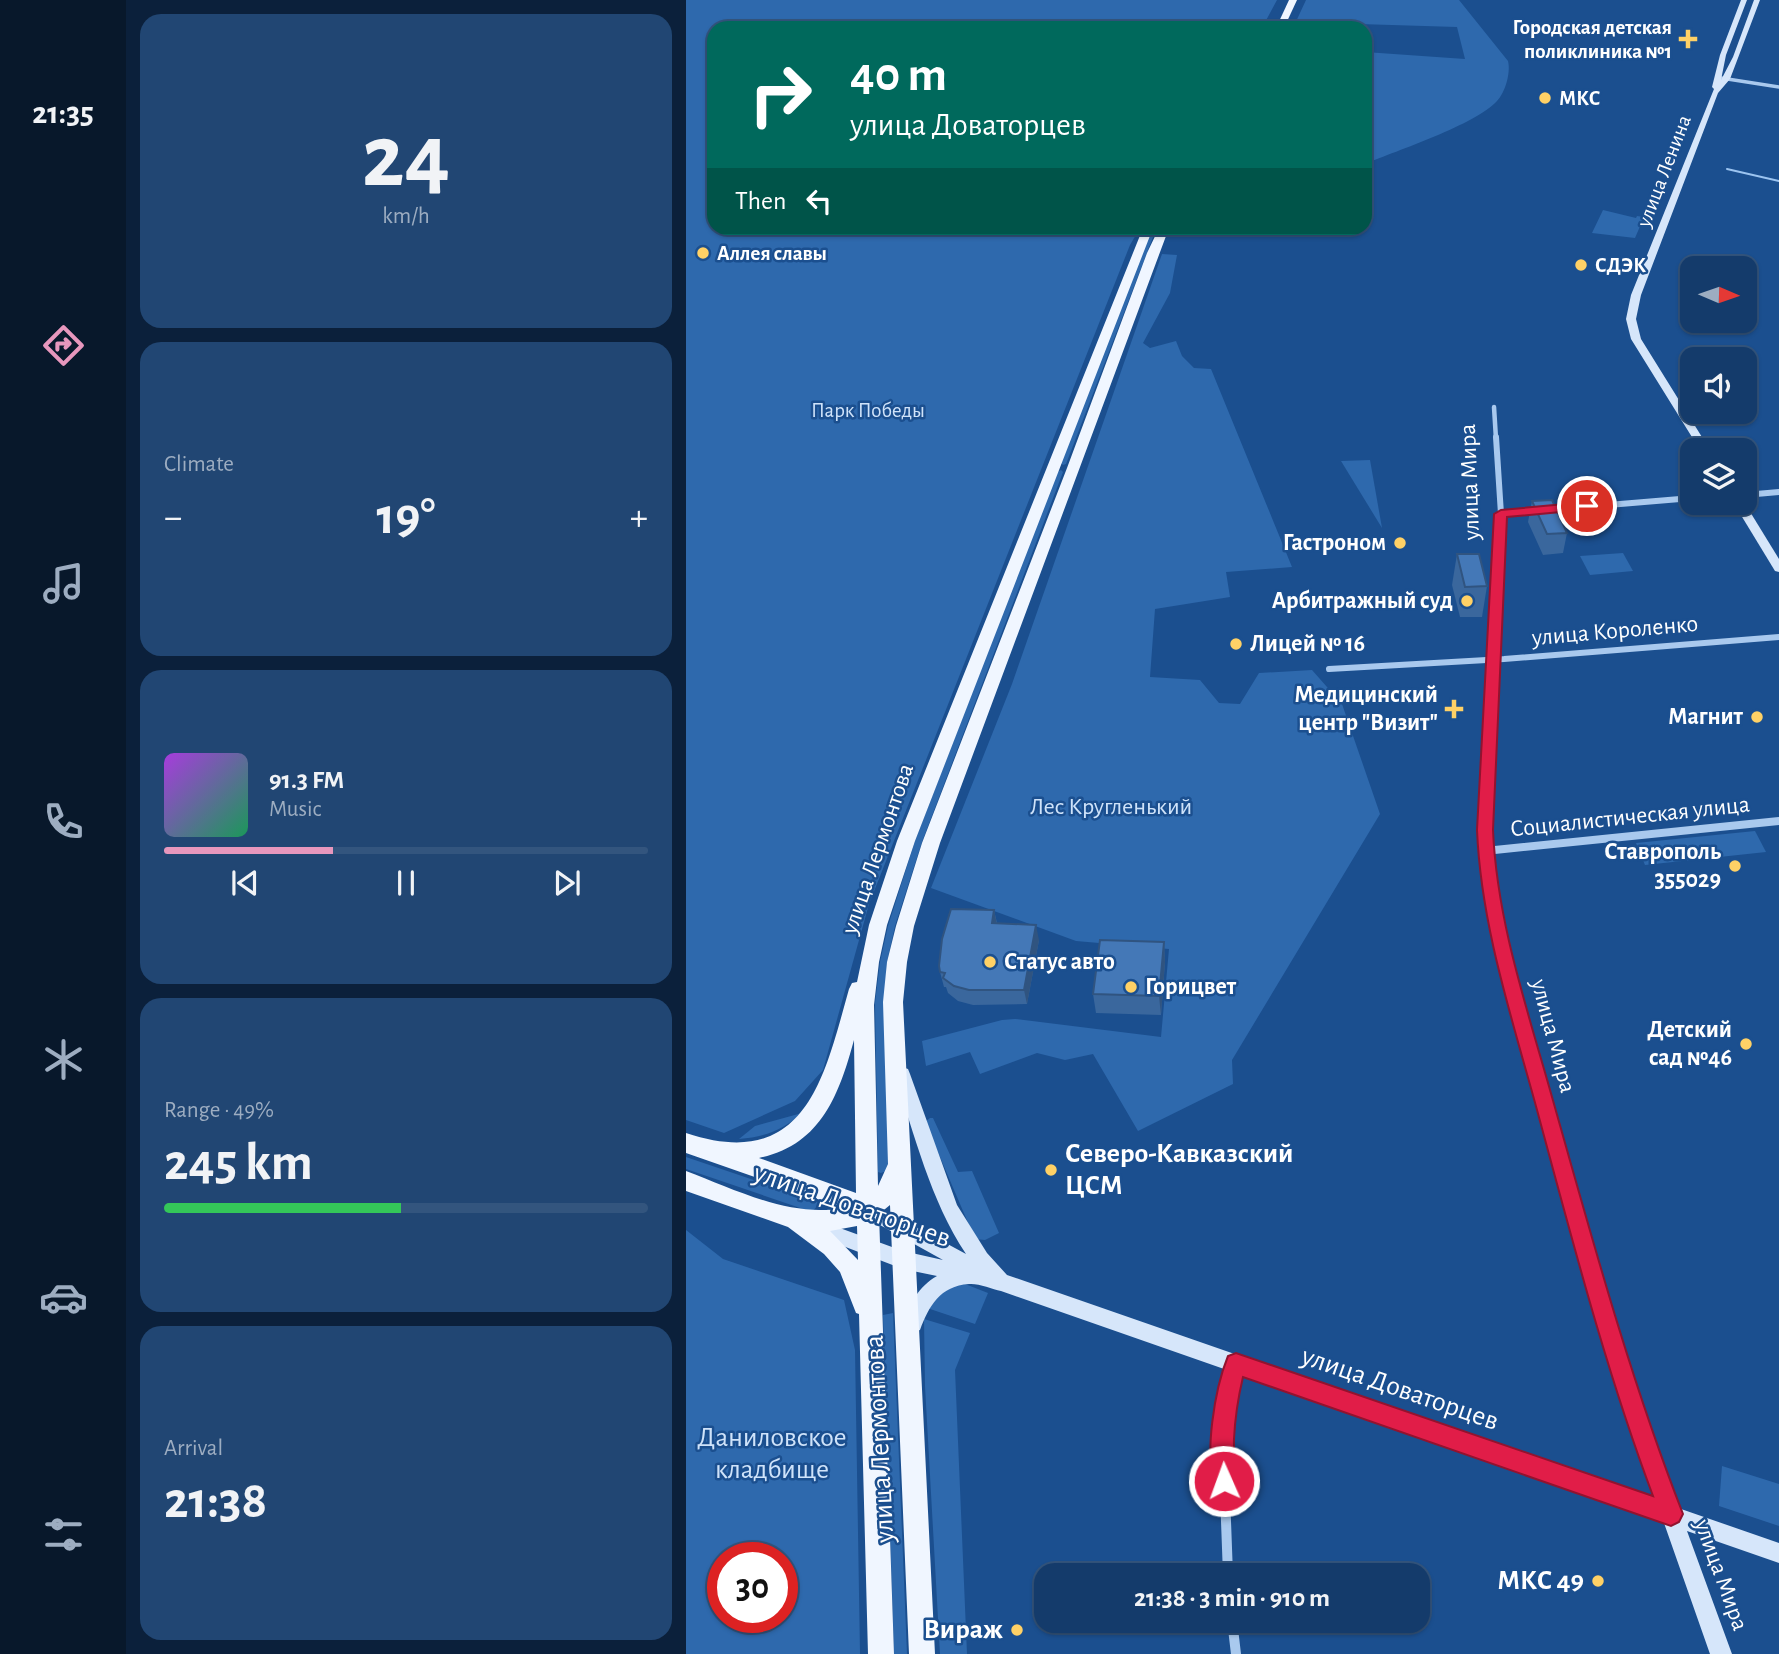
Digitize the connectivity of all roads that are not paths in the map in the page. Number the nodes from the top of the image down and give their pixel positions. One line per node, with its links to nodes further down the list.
1 (1293, 0): 4 (main road)
2 (1744, 0): 5 (main road, улица Ленина)
3 (1757, 0): 6 (main road, улица Ленина)
4 (1283, 21)
5 (1717, 77): 6 (street); 8 (main road, улица Ленина)
6 (1726, 79): 7 (street); 8 (main road, улица Ленина)
7 (1779, 87)
8 (1715, 92): 12 (main road, улица Ленина)
9 (1145, 235): 13 (main road, улица Лермонтова)
10 (1161, 235): 14 (main road, улица Лермонтова)
11 (1494, 407): 18 (street, улица Мира)
12 (1696, 438)
13 (1053, 468): 14 (main road); 26 (main road, улица Лермонтова)
14 (1074, 468): 27 (main road, улица Лермонтова)
15 (1779, 492): 16 (street)
16 (1757, 494)
17 (1680, 499): 18 (street)
18 (1501, 514): 22 (street, улица Мира)
19 (1746, 515): 20 (main road)
20 (1779, 568)
21 (1779, 637): 22 (street, улица Короленко)
22 (1495, 659): 23 (street, улица Короленко); 25 (street, улица Мира)
23 (1329, 669)
24 (1779, 821): 25 (street, Социалистическая улица)
25 (1485, 850): 41 (street, улица Мира)
26 (878, 925): 28 (main road); 31 (main road, улица Лермонтова)
27 (894, 1053): 29 (main road, улица Лермонтова); 37 (main road, улица Лермонтова)
28 (694, 1146): 31 (main road, улица Доваторцев)
29 (898, 1160): 31 (main road); 33 (main road, улица Лермонтова)
30 (686, 1181): 32 (main road, улица Доваторцев)
31 (868, 1209): 32 (main road); 33 (main road, улица Доваторцев); 34 (main road, улица Лермонтова)
32 (794, 1219): 34 (main road, улица Доваторцев); 38 (main road)
33 (902, 1226): 35 (main road, улица Лермонтова); 37 (main road, улица Доваторцев)
34 (870, 1247): 35 (main road, улица Доваторцев); 38 (main road, улица Лермонтова)
35 (904, 1260): 36 (main road, улица Доваторцев); 39 (main road, улица Лермонтова)
36 (969, 1276): 37 (main road, улица Доваторцев); 39 (main road)
37 (1001, 1282): 40 (main road, улица Доваторцев)
38 (872, 1346): 45 (main road, улица Лермонтова)
39 (907, 1348): 46 (main road, улица Лермонтова)
40 (1236, 1364): 41 (main road, улица Доваторцев); 43 (street)
41 (1671, 1514): 42 (main road, улица Доваторцев); 48 (main road, улица Мира)
42 (1779, 1553)
43 (1228, 1563)
44 (1234, 1633): 47 (street)
45 (881, 1654)
46 (922, 1654)
47 (1236, 1654)
48 (1721, 1654)

